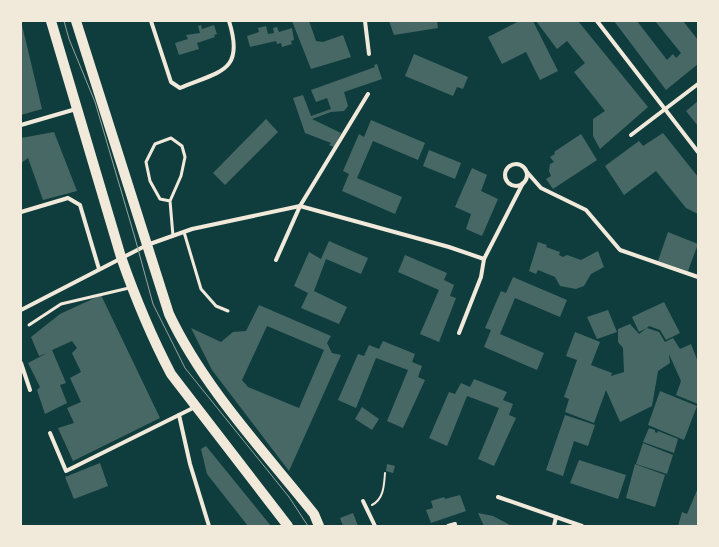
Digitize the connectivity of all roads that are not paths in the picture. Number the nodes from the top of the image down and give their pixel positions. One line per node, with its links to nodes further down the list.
1 (51, 21): 10 (main road)
2 (76, 21): 22 (main road)
3 (151, 21): 4 (street)
4 (229, 21)
5 (365, 21): 7 (street)
6 (597, 21): 11 (street)
7 (369, 54)
8 (698, 84): 11 (street)
9 (368, 94): 18 (street)
10 (77, 109): 12 (street); 23 (main road)
11 (665, 110): 13 (street); 14 (street)
12 (21, 126)
13 (631, 135)
14 (698, 152)
15 (526, 171): 16 (street); 16 (street); 27 (street)
16 (523, 183): 24 (street)
17 (170, 201): 17 (lane); 21 (lane)
18 (300, 206): 20 (street); 24 (street); 25 (street)
19 (21, 212): 26 (street)
20 (184, 232): 21 (street); 30 (lane)
21 (173, 236): 22 (street)
22 (147, 245): 23 (street); 43 (main road)
23 (121, 257): 26 (street); 28 (main road)
24 (484, 259): 32 (street)
25 (276, 260)
26 (99, 269): 29 (street)
27 (698, 277)
28 (132, 288): 31 (lane); 35 (main road)
29 (21, 310)
30 (228, 311)
31 (29, 325)
32 (459, 333)
33 (21, 363): 34 (street)
34 (30, 390)
35 (197, 406): 36 (street); 42 (main road)
36 (179, 415): 37 (street); 41 (street)
37 (50, 433)
38 (498, 498): 40 (street)
39 (363, 501): 44 (street)
40 (556, 517): 47 (street); 48 (street)
41 (209, 526)
42 (288, 526)
43 (319, 526)
44 (375, 526)
45 (448, 526): 46 (street)
46 (455, 526)
47 (554, 526)
48 (582, 526)

